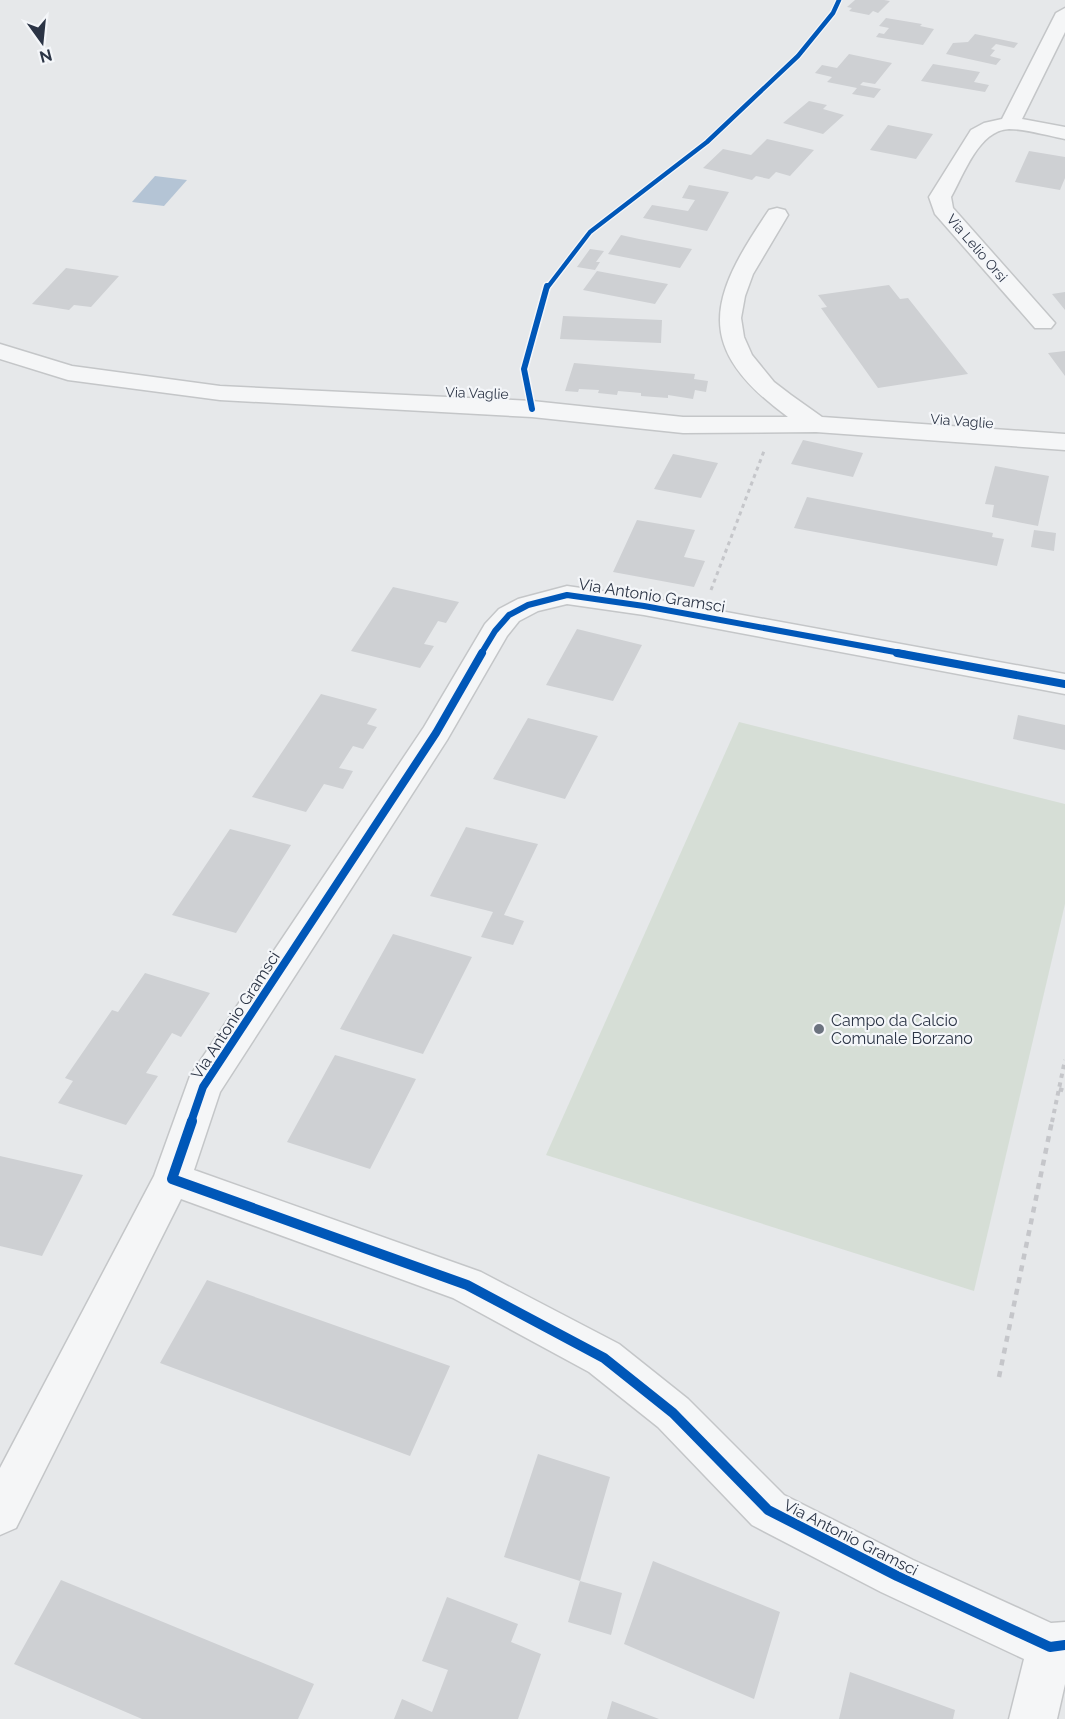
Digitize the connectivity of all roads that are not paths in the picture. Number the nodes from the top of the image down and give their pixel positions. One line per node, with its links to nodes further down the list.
1 (1065, 13): 2 (street)
2 (1010, 123): 3 (street, Via Lelio Orsi); 5 (street, Via Lelio Orsi)
3 (1065, 133)
4 (777, 215): 7 (street)
5 (1043, 323)
6 (0, 351): 7 (street, Via Vaglie)
7 (816, 424): 8 (street, Via Vaglie)
8 (1065, 442)
9 (1065, 684): 10 (street, Via Antonio Gramsci)
10 (172, 1179): 11 (street, Via Antonio Gramsci); 12 (street, Via Antonio Gramsci)
11 (0, 1513)
12 (1058, 1646): 13 (street, Via Antonio Gramsci)
13 (1033, 1719)

